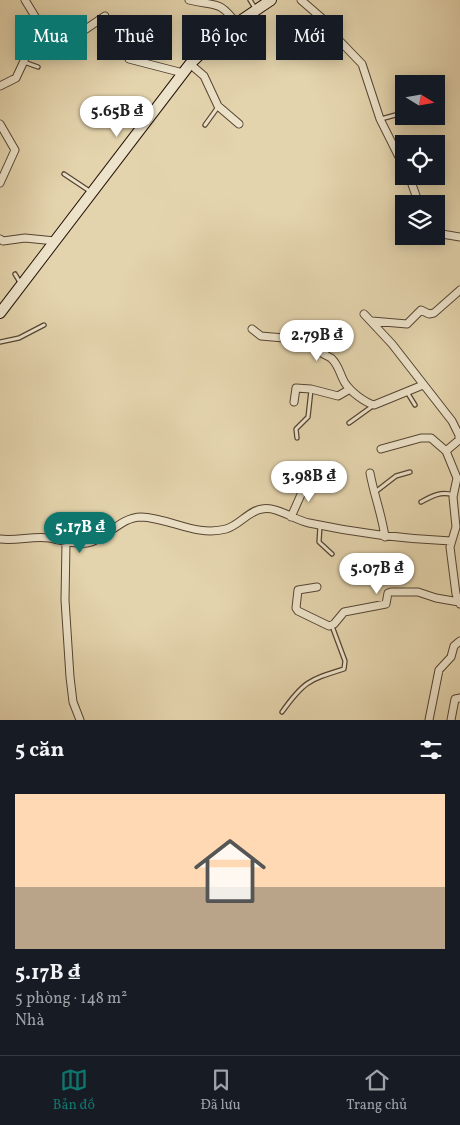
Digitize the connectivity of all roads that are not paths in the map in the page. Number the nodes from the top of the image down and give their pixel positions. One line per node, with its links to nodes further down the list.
1 (25, 0): 7 (street)
2 (189, 0): 8 (street)
3 (250, 0): 6 (lane)
4 (271, 0): 6 (street)
5 (301, 0): 19 (street)
6 (256, 11): 9 (street)
7 (35, 15)
8 (232, 15)
9 (250, 15)
10 (133, 60): 15 (street)
11 (194, 60): 13 (street)
12 (24, 62): 14 (lane); 16 (street)
13 (190, 64): 15 (street); 17 (street)
14 (38, 67)
15 (183, 73): 26 (street)
16 (0, 86)
17 (218, 106): 21 (lane); 22 (street)
18 (395, 115): 19 (lane)
19 (380, 119): 23 (street)
20 (0, 124): 25 (street)
21 (205, 124)
22 (239, 124)
23 (395, 149)
24 (64, 174): 26 (lane)
25 (0, 183)
26 (91, 192): 30 (street)
27 (445, 234): 28 (street)
28 (460, 237)
29 (0, 239): 30 (street)
30 (55, 241): 32 (street)
31 (15, 274): 32 (lane)
32 (22, 284): 34 (street)
33 (460, 290): 36 (street)
34 (0, 313)
35 (364, 314): 36 (street)
36 (372, 321): 42 (street)
37 (44, 325): 40 (lane)
38 (252, 329): 41 (street)
39 (338, 338): 41 (lane)
40 (0, 342)
41 (325, 354): 44 (street)
42 (423, 385): 45 (street); 52 (street)
43 (311, 389): 44 (street); 46 (street); 50 (lane)
44 (350, 389): 47 (street)
45 (407, 391): 47 (street); 48 (lane)
46 (294, 402)
47 (374, 405): 49 (lane)
48 (415, 405)
49 (349, 422)
50 (297, 438)
51 (381, 449): 52 (street)
52 (446, 451): 57 (street)
53 (410, 472): 56 (lane)
54 (370, 473): 56 (street)
55 (307, 481): 59 (street)
56 (374, 493): 61 (street)
57 (454, 495): 58 (lane); 63 (street)
58 (421, 502)
59 (292, 517): 60 (street); 64 (street)
60 (320, 525): 61 (street); 65 (lane)
61 (385, 537): 63 (street)
62 (0, 539): 64 (street)
63 (451, 541): 67 (street)
64 (66, 542): 72 (street)
65 (332, 554)
66 (317, 587): 68 (street)
67 (459, 603): 68 (street)
68 (332, 626): 71 (lane)
69 (460, 641): 73 (street)
70 (460, 698): 74 (street)
71 (282, 712)
72 (80, 720)
73 (429, 720)
74 (451, 720)

